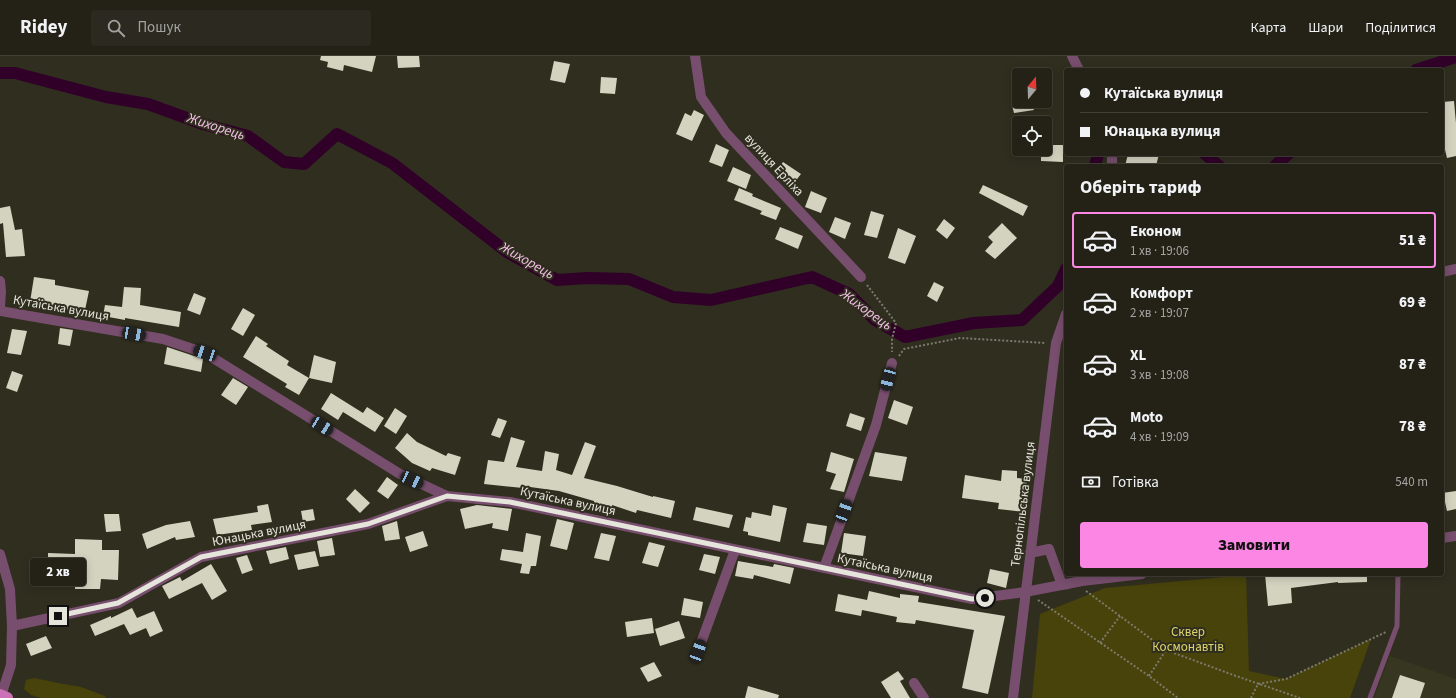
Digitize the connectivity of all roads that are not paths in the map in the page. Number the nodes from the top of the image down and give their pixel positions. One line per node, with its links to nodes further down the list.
1 (695, 56): 6 (street, вулиця Ерліха)
2 (1072, 56): 3 (street)
3 (1078, 68)
4 (1456, 269): 5 (street)
5 (1444, 272)
6 (861, 277)
7 (0, 281): 8 (street)
8 (0, 307)
9 (0, 311): 14 (street, Кутаїська вулиця)
10 (1064, 320): 12 (street, Тернопільська вулиця)
11 (1064, 341): 12 (street)
12 (1056, 343): 18 (street, Тернопільська вулиця)
13 (892, 363): 20 (street)
14 (447, 496): 17 (street, Кутаїська вулиця); 25 (street, Юнацька вулиця)
15 (1456, 536): 16 (street)
16 (1444, 538)
17 (735, 550): 20 (street, Кутаїська вулиця); 26 (street)
18 (1030, 553): 23 (street); 24 (street, Тернопільська вулиця)
19 (0, 554): 25 (street)
20 (824, 568): 24 (street, Кутаїська вулиця)
21 (1125, 576): 23 (street, Кутаїська вулиця)
22 (1398, 576): 31 (lane)
23 (1074, 582): 24 (street, Кутаїська вулиця)
24 (1025, 592): 30 (street, Тернопільська вулиця)
25 (12, 626): 28 (street)
26 (698, 651)
27 (914, 683): 29 (street)
28 (3, 696)
29 (924, 698)
30 (1013, 698)
31 (1370, 698)

